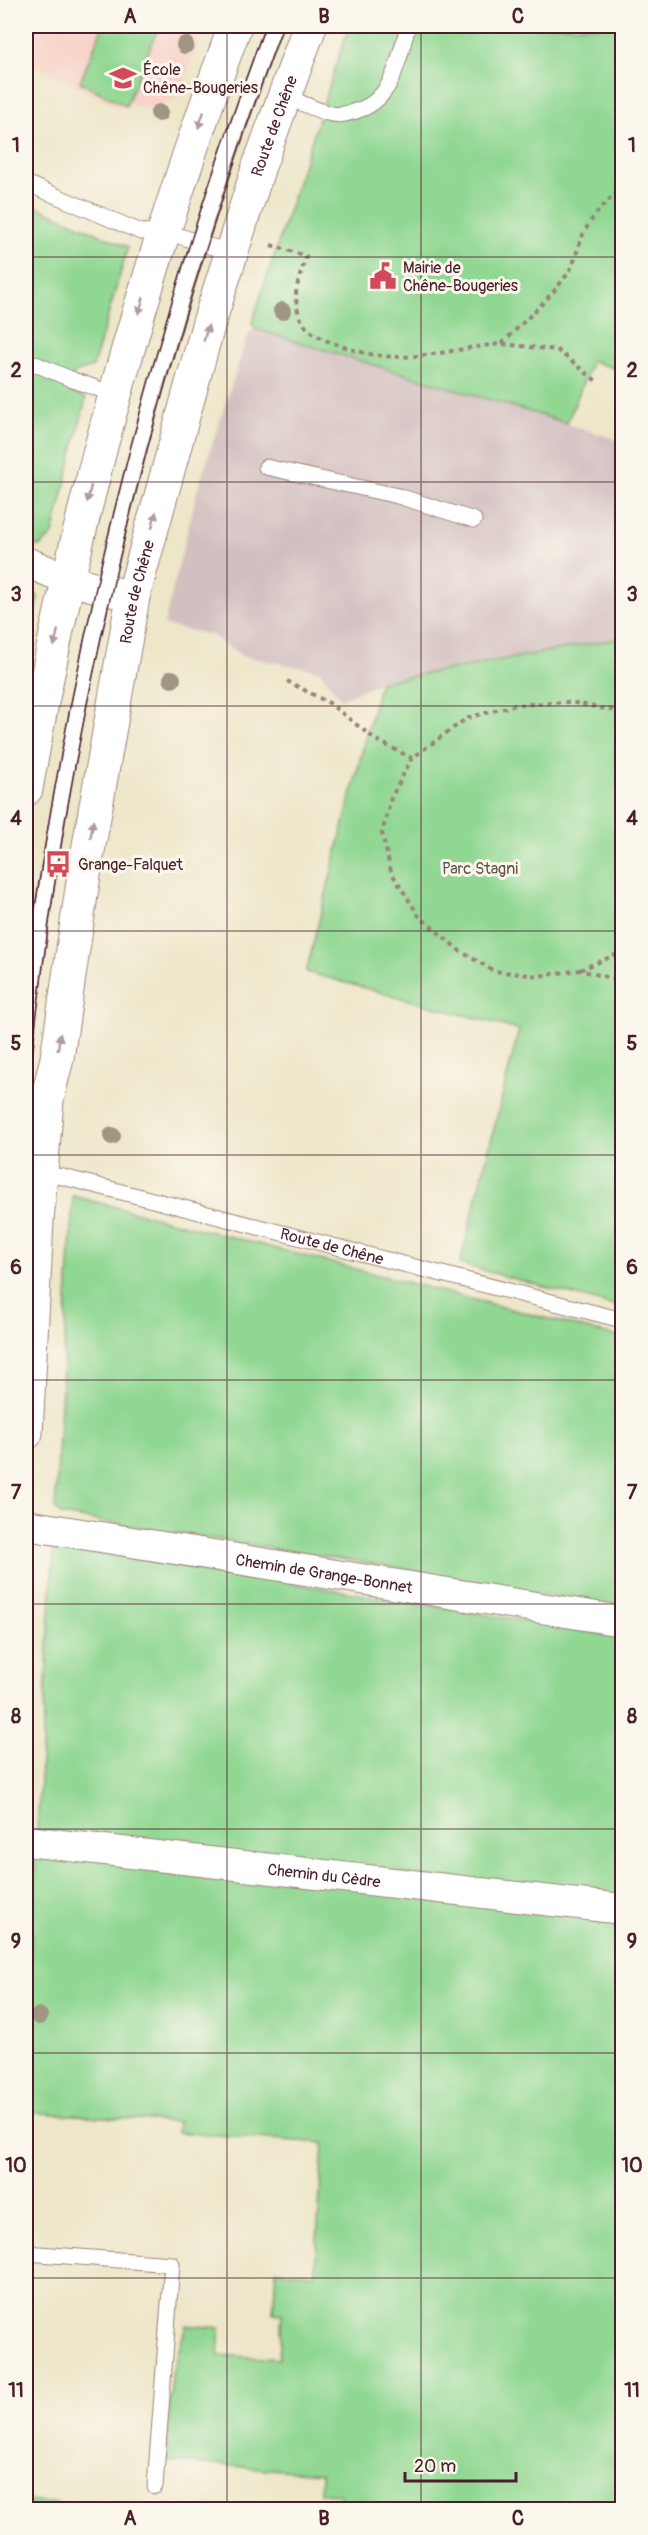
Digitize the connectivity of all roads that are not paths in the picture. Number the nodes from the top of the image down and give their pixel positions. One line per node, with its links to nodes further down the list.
1 (235, 26): 7 (main road, one-way to 7)
2 (274, 26): 8 (lane)
3 (310, 26): 5 (main road, Route de Chêne)
4 (408, 26): 5 (lane)
5 (284, 96): 9 (main road, Route de Chêne)
6 (26, 183): 7 (lane)
7 (164, 231): 8 (lane); 11 (main road, one-way to 11)
8 (199, 242): 9 (lane); 16 (lane)
9 (231, 253): 16 (main road, Route de Chêne, one-way to 9)
10 (26, 360): 11 (lane)
11 (116, 394): 15 (main road, one-way to 15)
12 (266, 466): 13 (lane)
13 (474, 520)
14 (26, 562): 15 (street)
15 (69, 580): 16 (street); 17 (main road, one-way to 17)
16 (118, 594): 18 (lane); 19 (main road, Route de Chêne, one-way to 16)
17 (26, 789)
18 (26, 1037)
19 (36, 1098): 20 (main road, Route de Chêne)
20 (41, 1174): 21 (lane, Route de Chêne); 22 (main road, Route de Chêne)
21 (622, 1320)
22 (26, 1433)
23 (26, 1525): 24 (street, Chemin de Grange-Bonnet)
24 (622, 1622)
25 (26, 1841): 26 (street, Chemin du Cèdre)
26 (622, 1910)
27 (26, 2253): 28 (lane)
28 (155, 2486)

